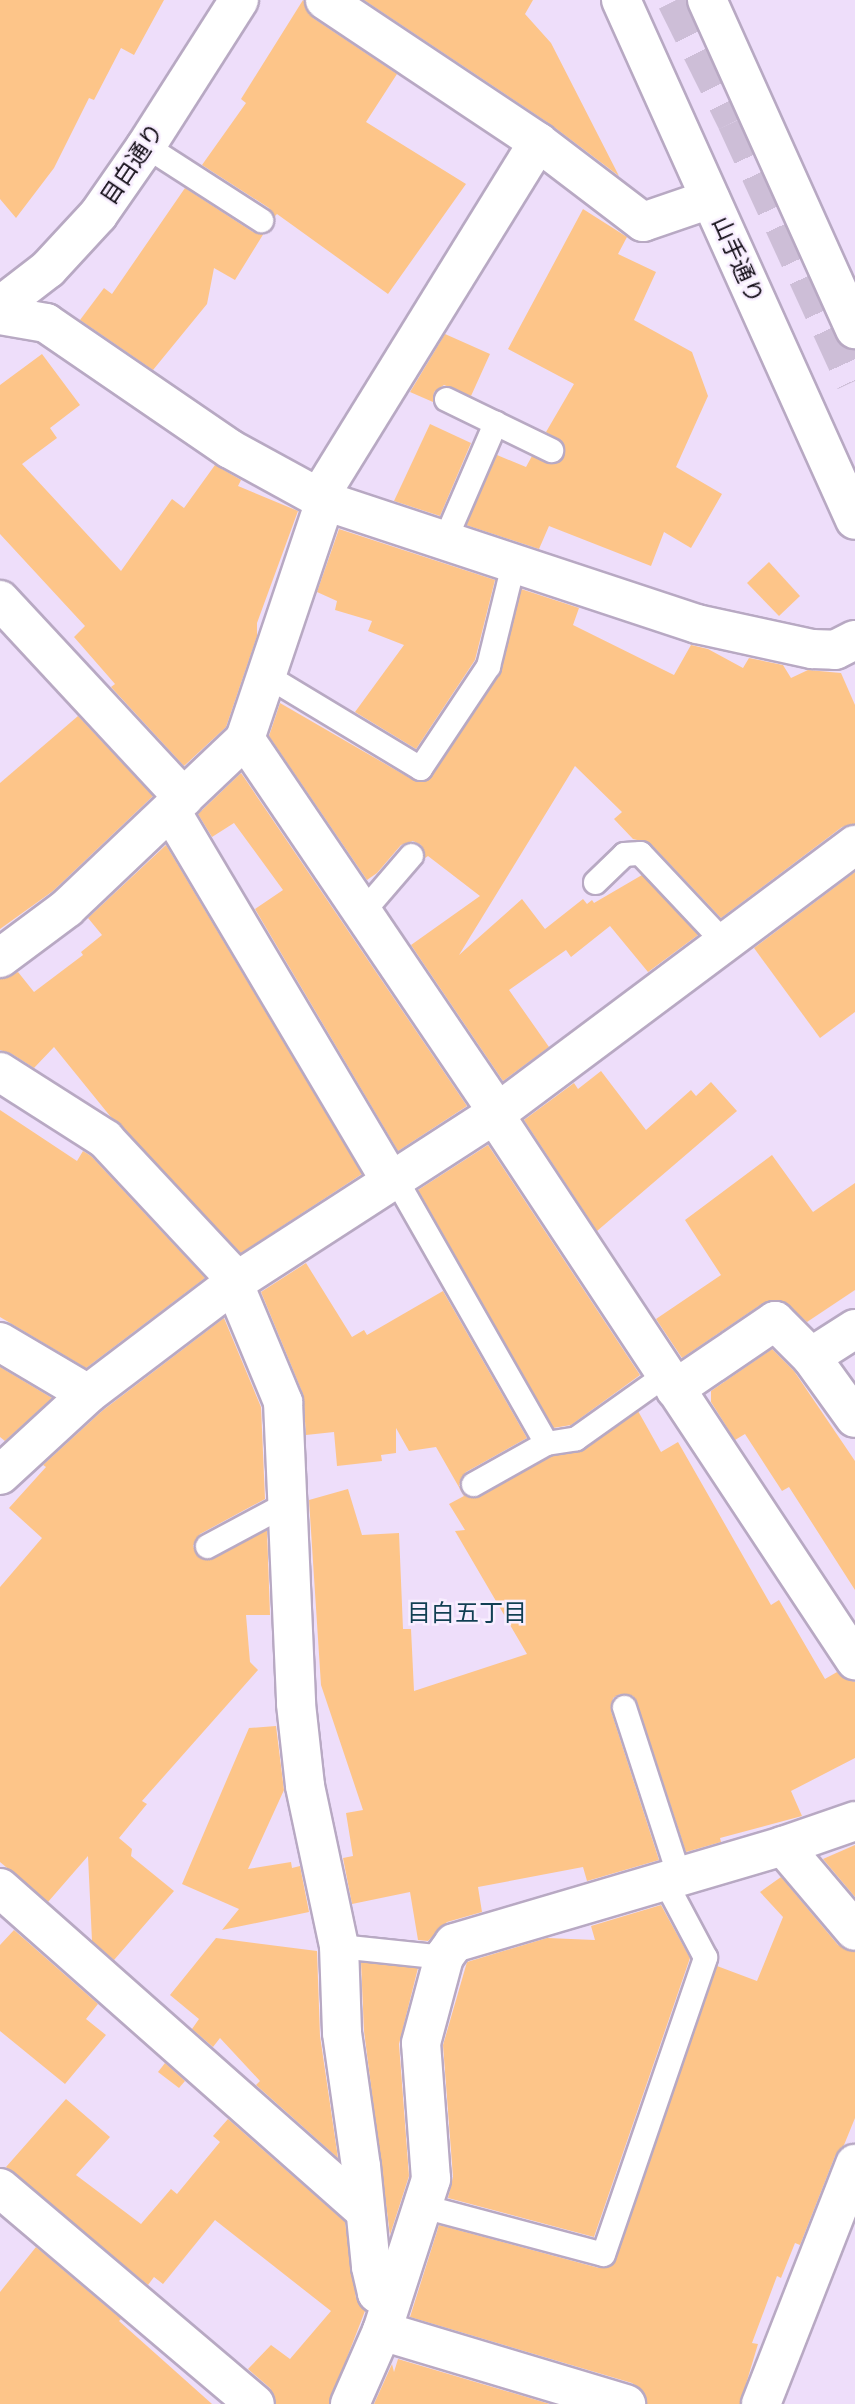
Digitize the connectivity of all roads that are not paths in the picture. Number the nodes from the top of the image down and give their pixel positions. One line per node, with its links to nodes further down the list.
1 (239, 0): 6 (street, 目白通り)
2 (325, 0): 5 (street)
3 (621, 0): 7 (street, 山手通り)
4 (707, 0): 11 (street)
5 (538, 142): 7 (street); 15 (street)
6 (146, 146): 8 (lane); 9 (street, 目白通り)
7 (710, 198): 16 (street, 山手通り)
8 (261, 220)
9 (0, 306)
10 (0, 315): 15 (street)
11 (855, 328)
12 (446, 399): 13 (lane)
13 (495, 423): 14 (lane); 17 (lane)
14 (551, 450)
15 (322, 499): 17 (street); 21 (street)
16 (855, 520)
17 (444, 541): 18 (street)
18 (513, 564): 20 (street); 21 (lane)
19 (0, 600): 23 (street)
20 (855, 640)
21 (266, 676): 22 (street)
22 (244, 739): 23 (street); 27 (street)
23 (177, 805): 29 (street); 32 (street)
24 (855, 845): 28 (street)
25 (411, 855): 27 (lane)
26 (595, 882): 28 (lane)
27 (362, 912): 31 (street)
28 (724, 942): 31 (street)
29 (0, 958)
30 (0, 1072): 33 (street)
31 (496, 1113): 32 (street); 37 (street)
32 (393, 1179): 33 (street); 40 (lane)
33 (234, 1283): 38 (street); 43 (street)
34 (855, 1329): 36 (street)
35 (0, 1342): 38 (street)
36 (811, 1357): 37 (street); 39 (street)
37 (671, 1381): 40 (lane); 45 (street)
38 (88, 1394): 41 (street)
39 (855, 1418)
40 (546, 1443): 42 (lane)
41 (0, 1475)
42 (473, 1484)
43 (289, 1502): 44 (lane); 52 (street)
44 (207, 1546)
45 (855, 1660)
46 (624, 1707): 49 (lane)
47 (855, 1821): 48 (street)
48 (783, 1846): 49 (street); 51 (street)
49 (671, 1878): 53 (street); 56 (lane)
50 (0, 1888): 57 (street)
51 (855, 1931)
52 (339, 1946): 53 (lane); 57 (street)
53 (444, 1957): 56 (street)
54 (855, 2164): 62 (street)
55 (0, 2188): 59 (street)
56 (423, 2206): 58 (street)
57 (365, 2211): 58 (street)
58 (387, 2315): 60 (street); 61 (street)
59 (255, 2404)
60 (350, 2404)
61 (626, 2404)
62 (761, 2404)

